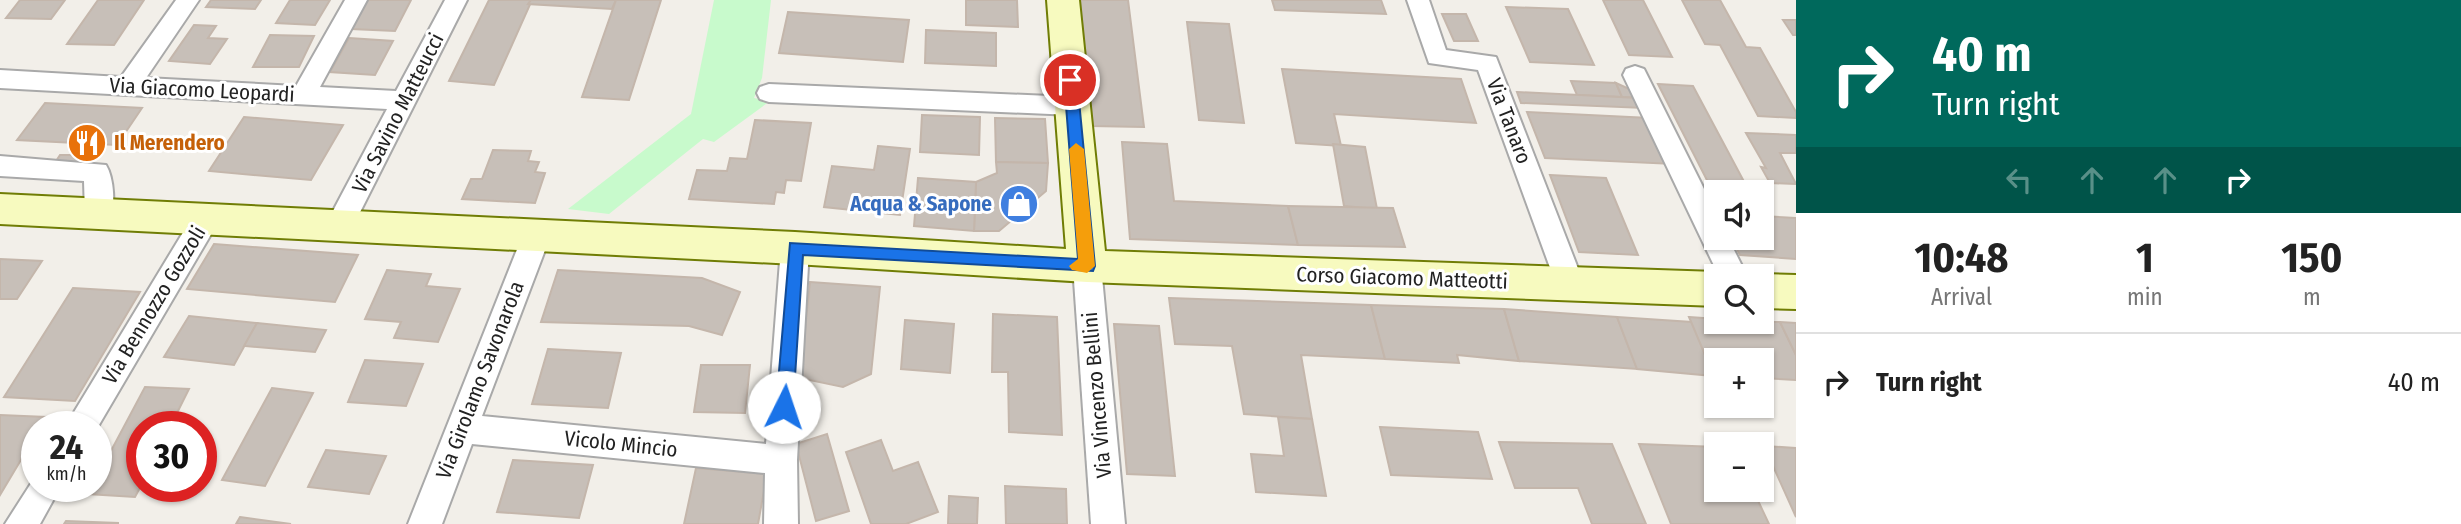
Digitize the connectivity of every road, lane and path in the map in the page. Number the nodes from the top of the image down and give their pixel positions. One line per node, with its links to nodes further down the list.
1 (188, 0): 8 (street)
2 (356, 0): 10 (street)
3 (456, 0): 11 (street, Via Savino Matteucci)
4 (1063, 0): 12 (street)
5 (1418, 0): 22 (street, Via Tanaro)
6 (1635, 75): 20 (street)
7 (0, 79): 8 (street, Via Giacomo Leopardi)
8 (127, 86): 10 (street, Via Giacomo Leopardi)
9 (769, 93): 12 (street)
10 (303, 95): 11 (street, Via Giacomo Leopardi)
11 (404, 101): 17 (street, Via Savino Matteucci)
12 (1073, 106): 21 (street)
13 (0, 166): 15 (street)
14 (0, 209): 15 (street, Corso Giacomo Matteotti)
15 (99, 214): 16 (street, Corso Giacomo Matteotti)
16 (206, 219): 17 (street, Corso Giacomo Matteotti); 26 (street, Via Bennozzo Gozzoli)
17 (339, 226): 18 (street, Corso Giacomo Matteotti)
18 (536, 237): 19 (street, Corso Giacomo Matteotti); 27 (street, Via Girolamo Savonarola)
19 (795, 248): 21 (street, Corso Giacomo Matteotti); 28 (street)
20 (1727, 264)
21 (1087, 266): 22 (street, Corso Giacomo Matteotti); 33 (street, Via Vincenzo Bellini)
22 (1570, 284): 23 (street, Corso Giacomo Matteotti)
23 (1704, 289)
24 (1774, 291): 25 (street)
25 (1796, 292)
26 (91, 411)
27 (460, 428): 28 (street, Vicolo Mincio); 31 (street, Via Girolamo Savonarola)
28 (781, 460): 32 (street)
29 (35, 502): 30 (street)
30 (22, 524)
31 (425, 524)
32 (781, 524)
33 (1108, 524)

